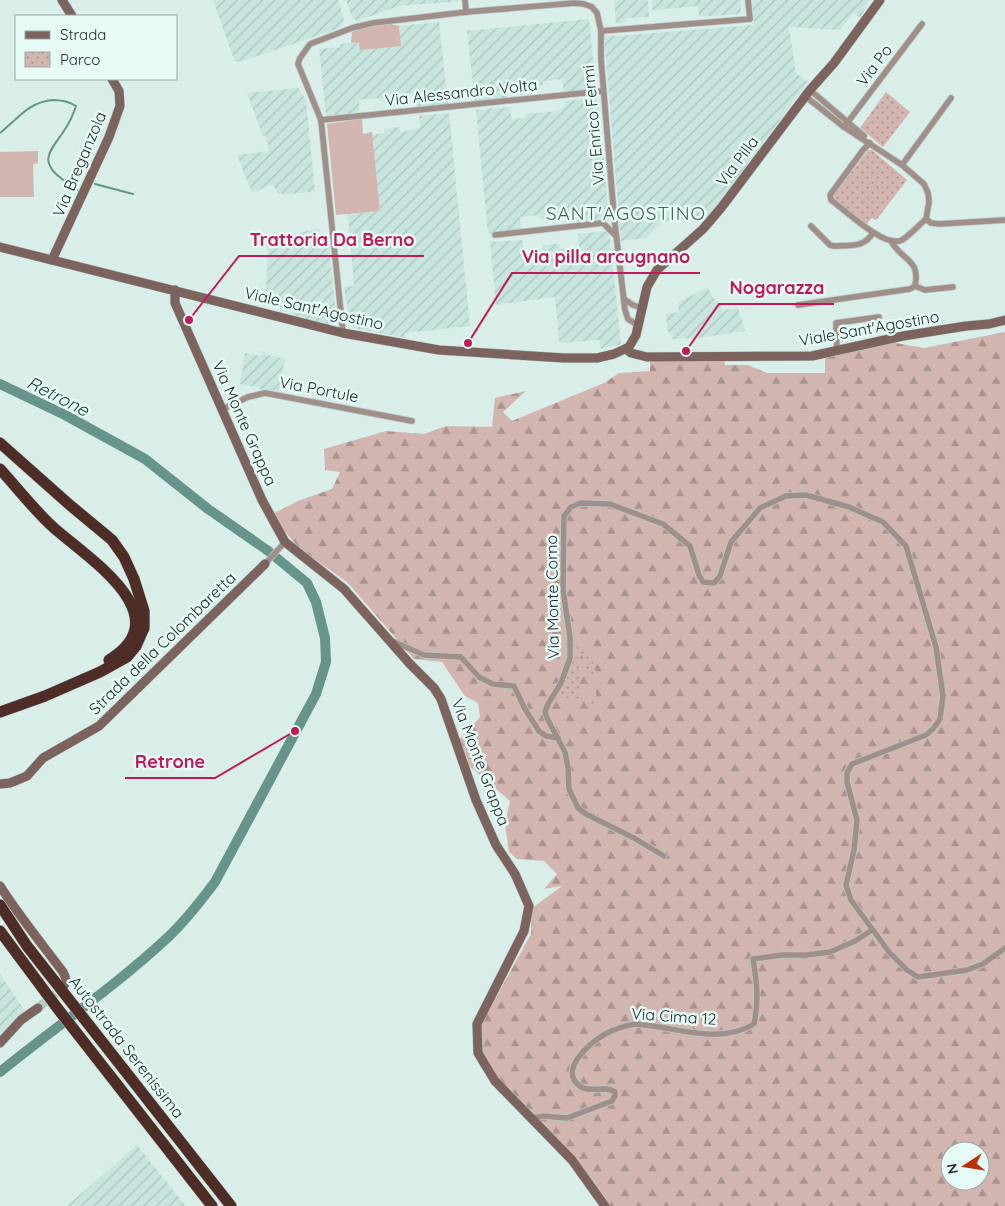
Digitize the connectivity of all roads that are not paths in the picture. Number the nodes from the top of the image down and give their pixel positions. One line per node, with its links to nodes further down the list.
1 (62, 0): 6 (street)
2 (465, 0): 5 (street)
3 (748, 0): 8 (street)
4 (880, 0): 11 (street, Via Pilla)
5 (466, 12): 8 (street, Via Enrico Fermi); 15 (street)
6 (71, 15)
7 (922, 24): 16 (street, Via Po)
8 (600, 31): 10 (street, Via Enrico Fermi)
9 (113, 80): 27 (street, Via Breganzola)
10 (603, 91): 15 (street, Via Alessandro Volta); 24 (street, Via Enrico Fermi)
11 (808, 93): 12 (street); 14 (street); 33 (street, Via Pilla)
12 (820, 97): 14 (street); 16 (street)
13 (951, 98): 18 (street)
14 (816, 103): 16 (street)
15 (321, 120): 36 (street)
16 (846, 125): 17 (street)
17 (870, 143): 18 (street); 22 (street)
18 (902, 165): 19 (street)
19 (926, 219): 20 (street); 25 (street)
20 (1005, 220)
21 (811, 226): 22 (street)
22 (873, 232): 25 (street)
23 (495, 235): 24 (street)
24 (616, 236): 31 (street, Via Enrico Fermi)
25 (892, 241): 28 (street)
26 (0, 247): 27 (street, Viale Sant'Agostino)
27 (52, 260): 30 (street, Viale Sant'Agostino)
28 (915, 286): 29 (street); 32 (street)
29 (953, 287)
30 (175, 290): 36 (street, Viale Sant'Agostino); 39 (street, Via Monte Grappa)
31 (624, 299): 33 (street); 33 (street, Via Enrico Fermi)
32 (798, 305)
33 (640, 317): 37 (street, Via Pilla)
34 (879, 317): 38 (street)
35 (1005, 320): 38 (street, Viale Sant'Agostino)
36 (343, 332): 37 (street, Viale Sant'Agostino)
37 (629, 346): 38 (street, Viale Sant'Agostino)
38 (838, 352)
39 (223, 409): 40 (street, Via Portule); 43 (street, Via Monte Grappa)
40 (412, 421)
41 (1, 445): 47 (highway)
42 (0, 470): 46 (highway)
43 (283, 545): 44 (street); 45 (street, Via Monte Grappa)
44 (265, 564): 49 (street, Strada della Colombaretta)
45 (387, 638): 48 (street); 59 (street, Via Monte Grappa)
46 (0, 706)
47 (0, 712)
48 (558, 738): 50 (street, Via Monte Corno); 53 (street, Via Monte Corno)
49 (0, 784)
50 (664, 856)
51 (0, 886): 56 (street)
52 (0, 906): 61 (highway, Autostrada Serenissima)
53 (872, 930): 55 (street, Via Monte Corno); 59 (street, Via Cima 12)
54 (0, 931): 60 (highway, Autostrada Serenissima)
55 (1005, 948)
56 (64, 986)
57 (38, 1008): 58 (street)
58 (0, 1043)
59 (531, 1119): 62 (street, Via Monte Grappa)
60 (212, 1206)
61 (231, 1206)
62 (606, 1206)

